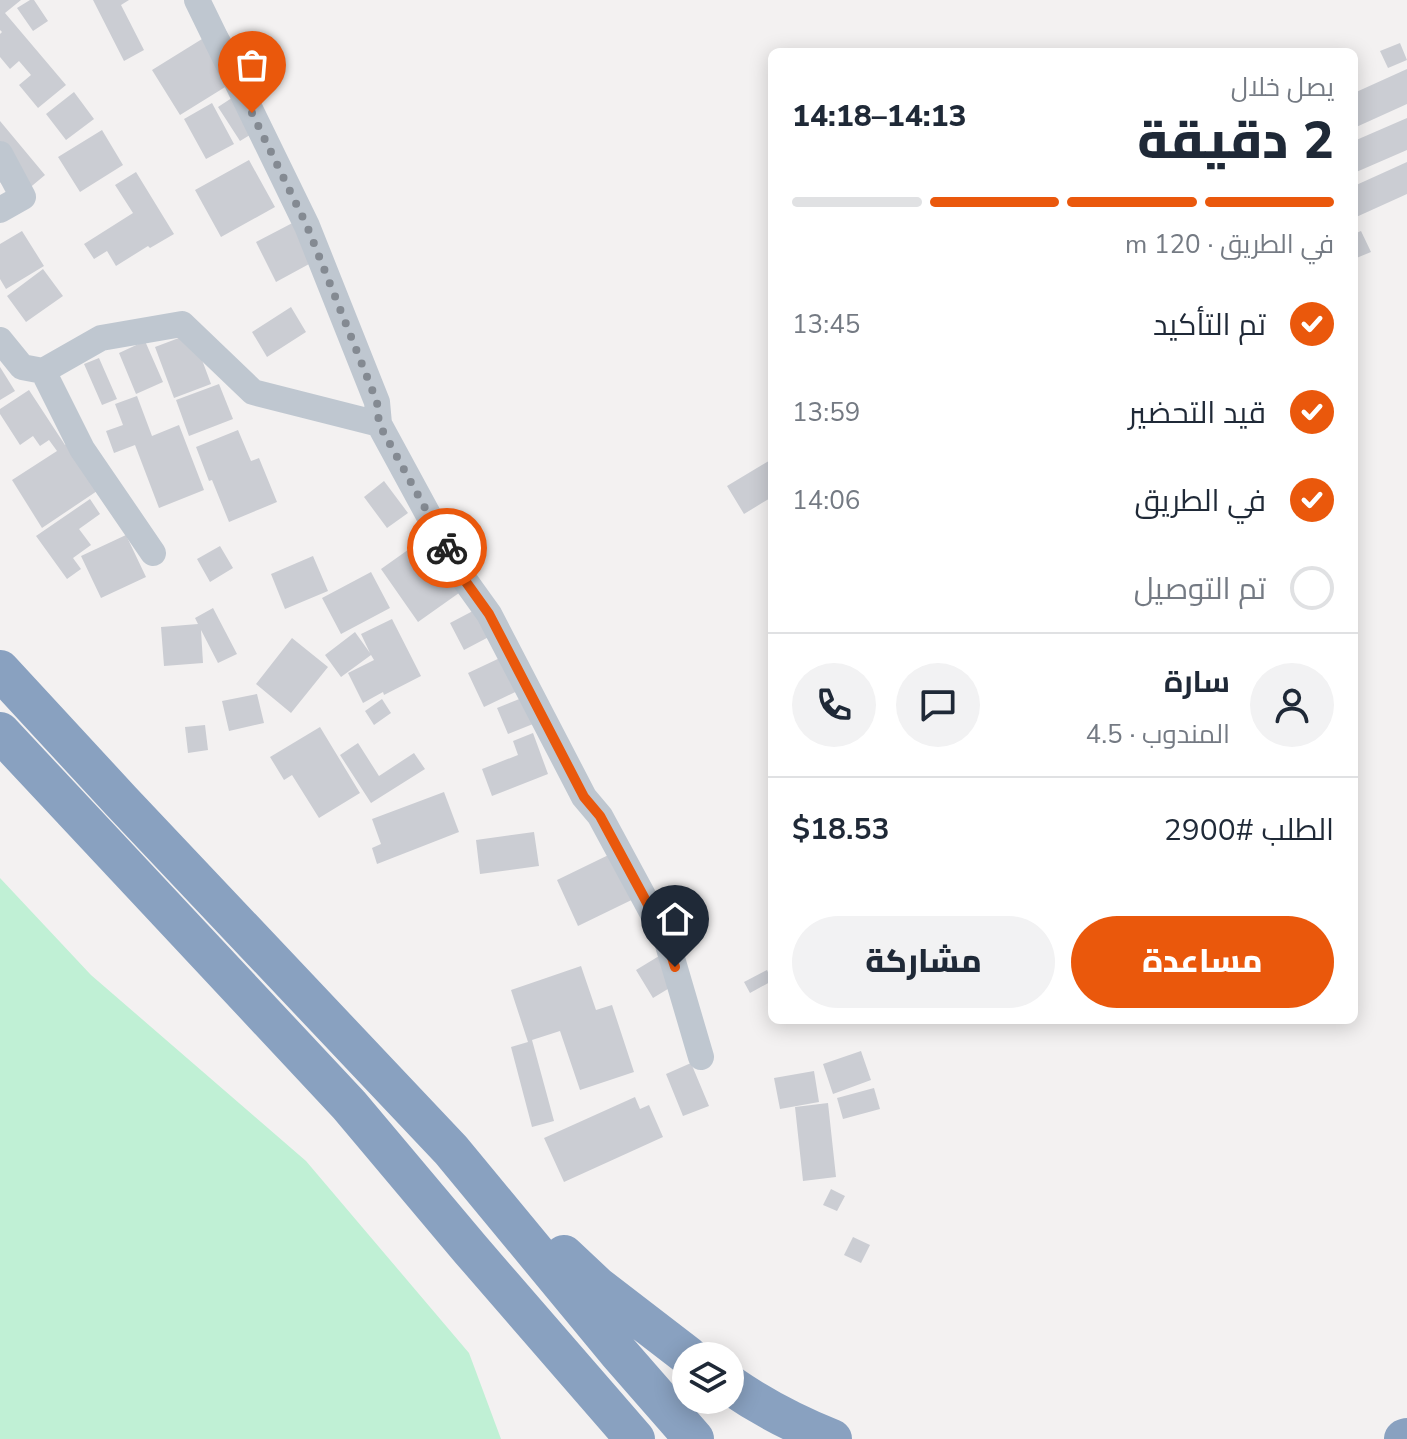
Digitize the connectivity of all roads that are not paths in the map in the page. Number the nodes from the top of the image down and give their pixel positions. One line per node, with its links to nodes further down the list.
1 (197, 0): 6 (street)
2 (0, 154): 3 (street)
3 (0, 210)
4 (0, 340): 5 (street)
5 (43, 371): 6 (street); 7 (street)
6 (379, 424): 10 (street)
7 (153, 553)
8 (0, 670): 11 (highway)
9 (0, 732): 14 (highway)
10 (701, 1057)
11 (451, 1150): 12 (highway); 15 (highway)
12 (672, 1344)
13 (744, 1394): 16 (highway)
14 (635, 1439)
15 (694, 1439)
16 (832, 1439)

